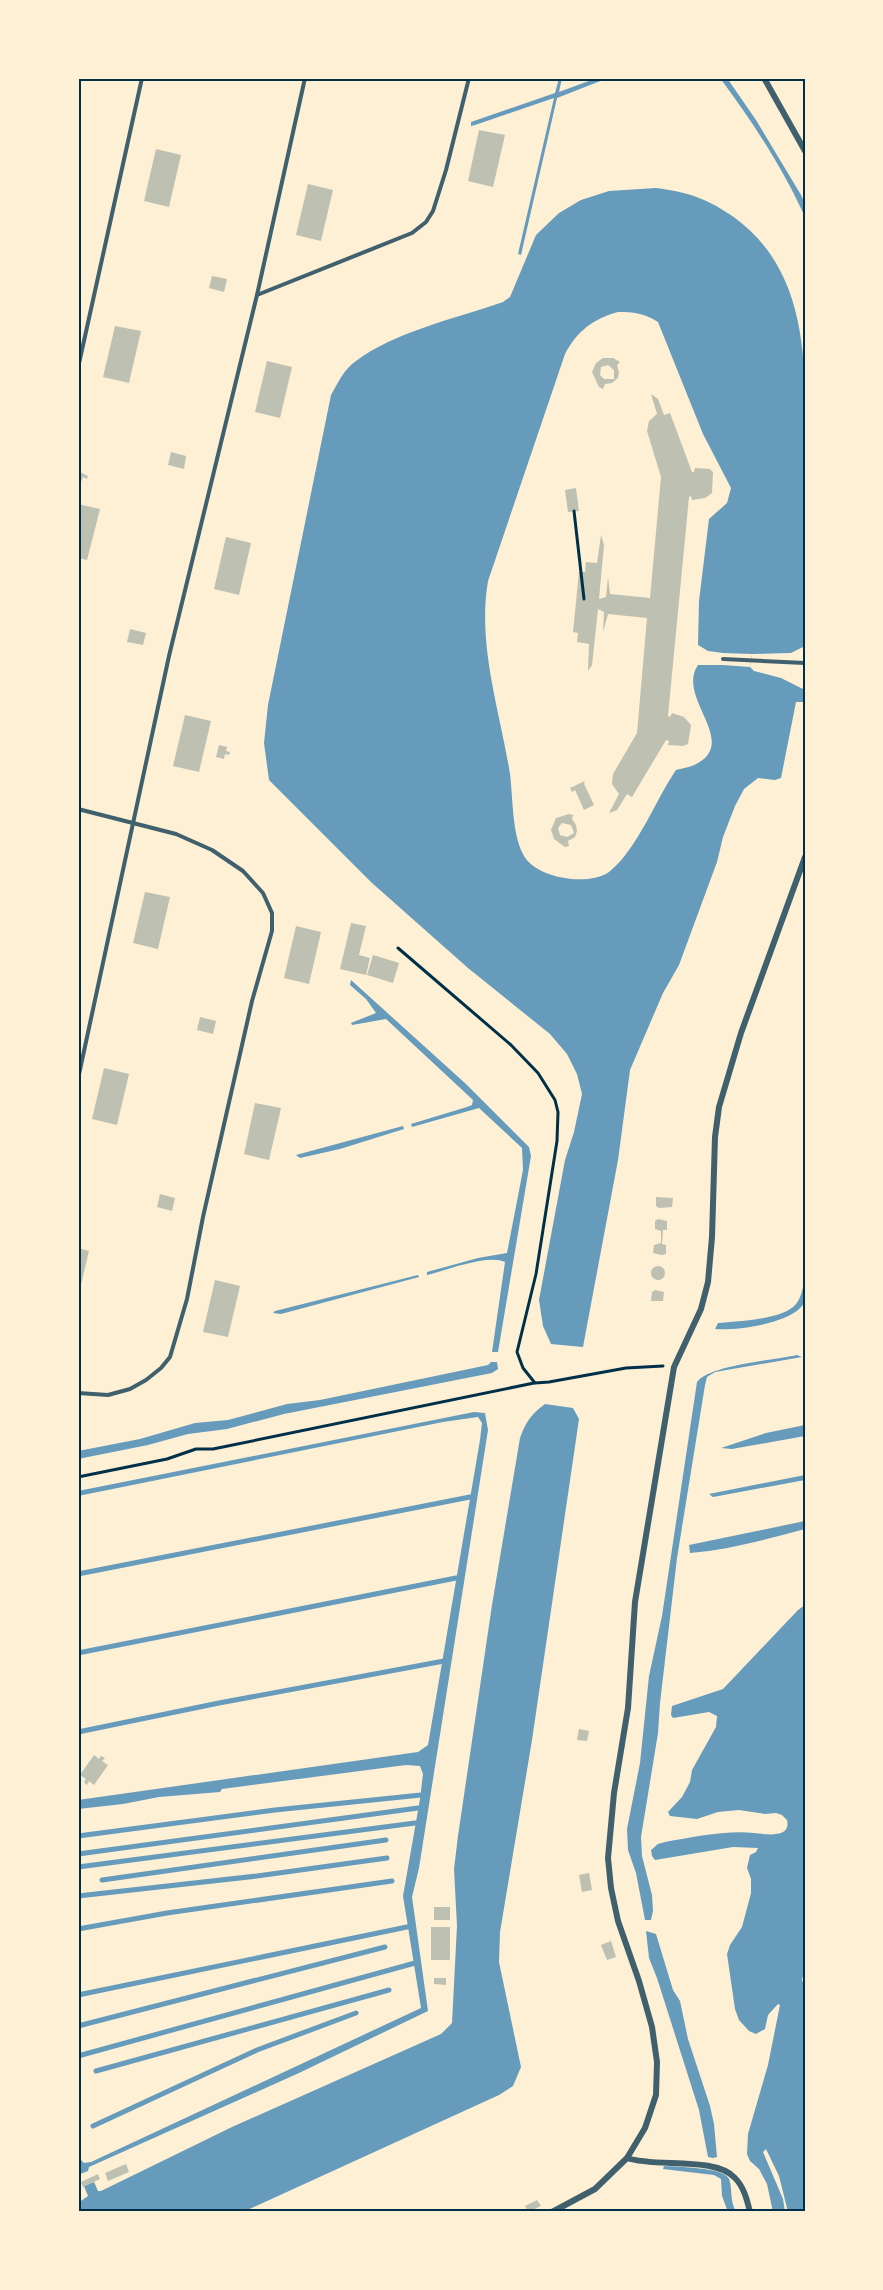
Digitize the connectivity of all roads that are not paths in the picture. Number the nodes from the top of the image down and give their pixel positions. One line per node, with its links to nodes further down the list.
1 (142, 78): 7 (lane)
2 (304, 78): 6 (lane)
3 (469, 78): 6 (lane)
4 (764, 78): 5 (street)
5 (805, 151)
6 (257, 295): 11 (lane)
7 (78, 368)
8 (723, 659): 9 (lane)
9 (805, 663)
10 (78, 810): 11 (lane)
11 (134, 823): 13 (lane); 14 (lane)
12 (805, 857): 15 (street)
13 (78, 1079)
14 (78, 1392)
15 (627, 2158): 16 (street); 17 (street)
16 (552, 2212)
17 (750, 2212)

